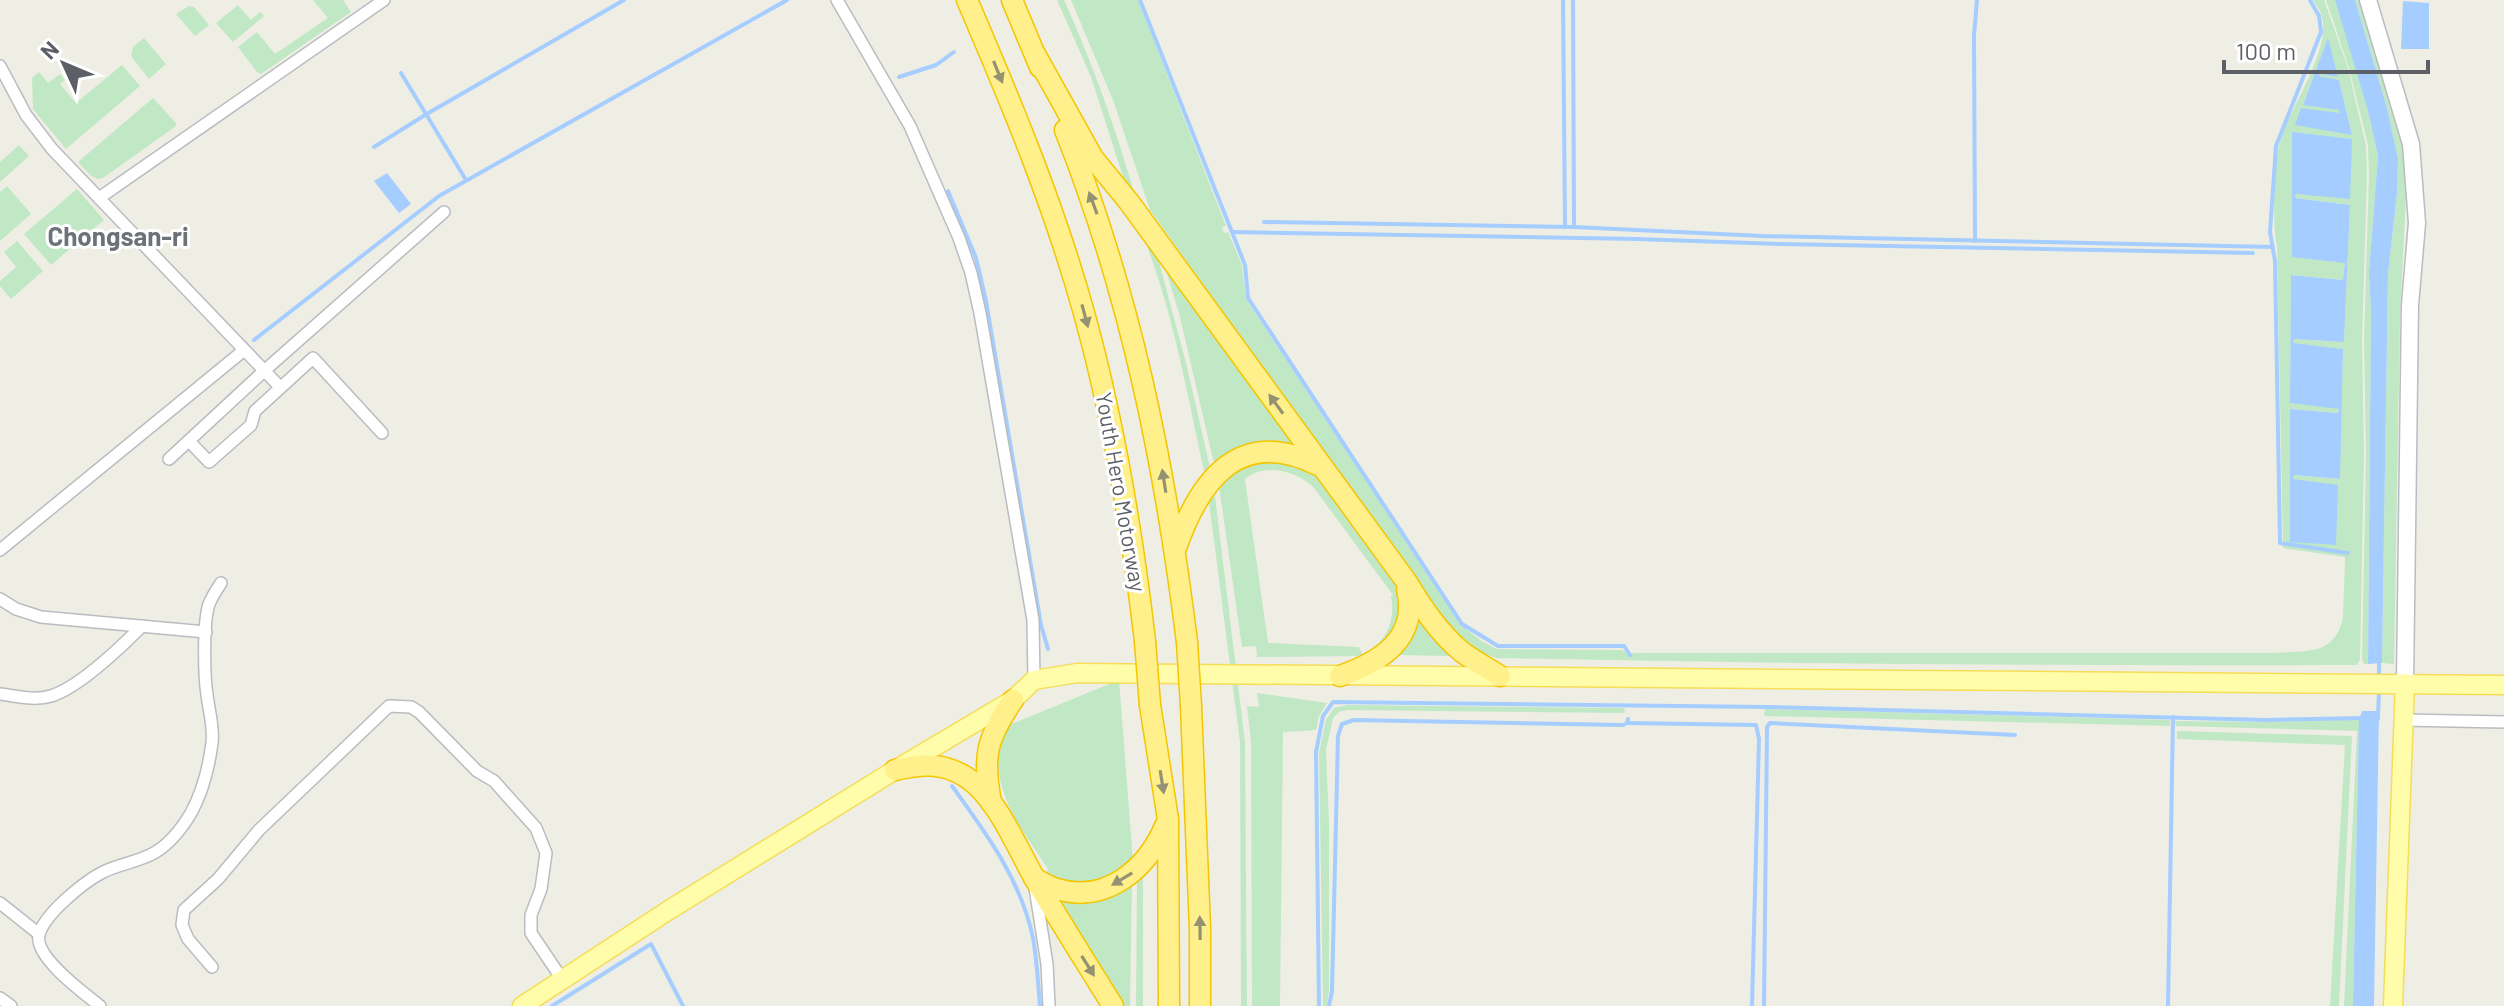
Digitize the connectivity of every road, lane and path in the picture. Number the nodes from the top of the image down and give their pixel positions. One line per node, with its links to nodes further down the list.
1 (384, 0): 8 (street)
2 (837, 0): 26 (street)
3 (967, 0): 35 (highway, Youth Hero Motorway, one-way to 35, bridge)
4 (1012, 0): 6 (highway, Youth Hero Motorway)
5 (2368, 0): 27 (street)
6 (1035, 54): 16 (highway, one-way to 6); 18 (highway, Youth Hero Motorway, one-way to 6)
7 (0, 66): 8 (street)
8 (99, 198): 10 (street)
9 (444, 212): 11 (street)
10 (243, 351): 11 (street); 17 (street)
11 (264, 371): 12 (street); 14 (street)
12 (280, 387): 13 (street); 14 (street)
13 (382, 433)
14 (189, 441): 15 (street)
15 (169, 459)
16 (1322, 467): 18 (highway); 19 (highway)
17 (0, 550)
18 (1176, 550): 48 (highway, Youth Hero Motorway, one-way to 18, bridge)
19 (1406, 581): 24 (highway); 25 (highway)
20 (221, 583): 23 (street)
21 (0, 599): 22 (street)
22 (142, 626): 23 (street); 29 (street)
23 (206, 632): 38 (street)
24 (1340, 676): 25 (main road); 26 (main road)
25 (1500, 676): 27 (main road)
26 (1034, 680): 30 (main road)
27 (2399, 683): 28 (main road); 31 (main road)
28 (2504, 685)
29 (0, 694)
30 (1013, 700): 33 (main road); 34 (highway)
31 (2404, 720): 32 (street); 49 (main road)
32 (2504, 722)
33 (895, 770): 34 (highway); 40 (main road)
34 (991, 802): 36 (highway)
35 (1168, 819): 36 (highway, one-way to 36); 47 (highway, Youth Hero Motorway)
36 (1034, 878): 45 (street); 46 (highway, one-way to 46)
37 (0, 903): 38 (street)
38 (39, 934): 43 (street)
39 (212, 967): 40 (street)
40 (562, 979): 44 (main road)
41 (0, 998): 42 (street)
42 (11, 1006)
43 (100, 1006)
44 (522, 1006)
45 (1049, 1006)
46 (1113, 1006)
47 (1169, 1006)
48 (1200, 1006)
49 (2393, 1006)

